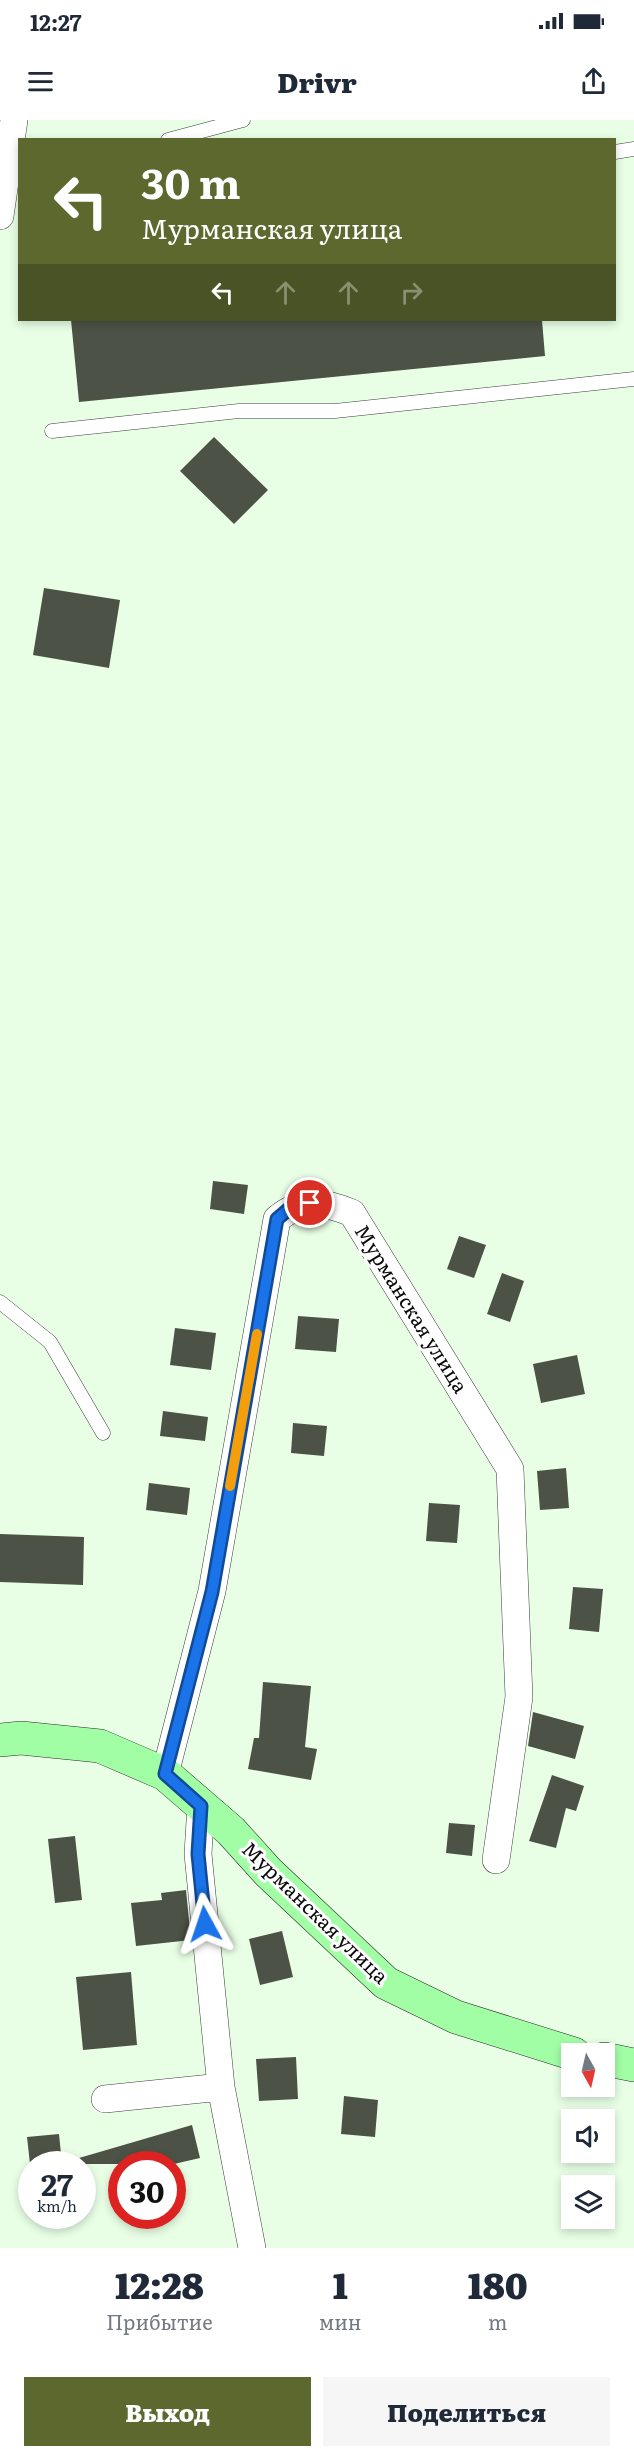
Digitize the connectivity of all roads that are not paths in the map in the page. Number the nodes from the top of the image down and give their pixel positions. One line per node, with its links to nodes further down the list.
1 (14, 120): 6 (street)
2 (243, 120): 3 (lane)
3 (176, 138)
4 (634, 149): 5 (lane)
5 (616, 152)
6 (12, 177): 7 (street)
7 (0, 216)
8 (634, 379): 9 (lane)
9 (52, 431)
10 (0, 1302): 11 (lane)
11 (103, 1433)
12 (0, 1740): 13 (street, Мурманская улица)
13 (165, 1774): 14 (street, Мурманская улица); 15 (street, Мурманская улица)
14 (201, 1806): 16 (street, Мурманская улица); 19 (street)
15 (496, 1860)
16 (561, 2050)
17 (615, 2061): 18 (street)
18 (634, 2065)
19 (221, 2087): 20 (street); 21 (street)
20 (105, 2098)
21 (252, 2248)

